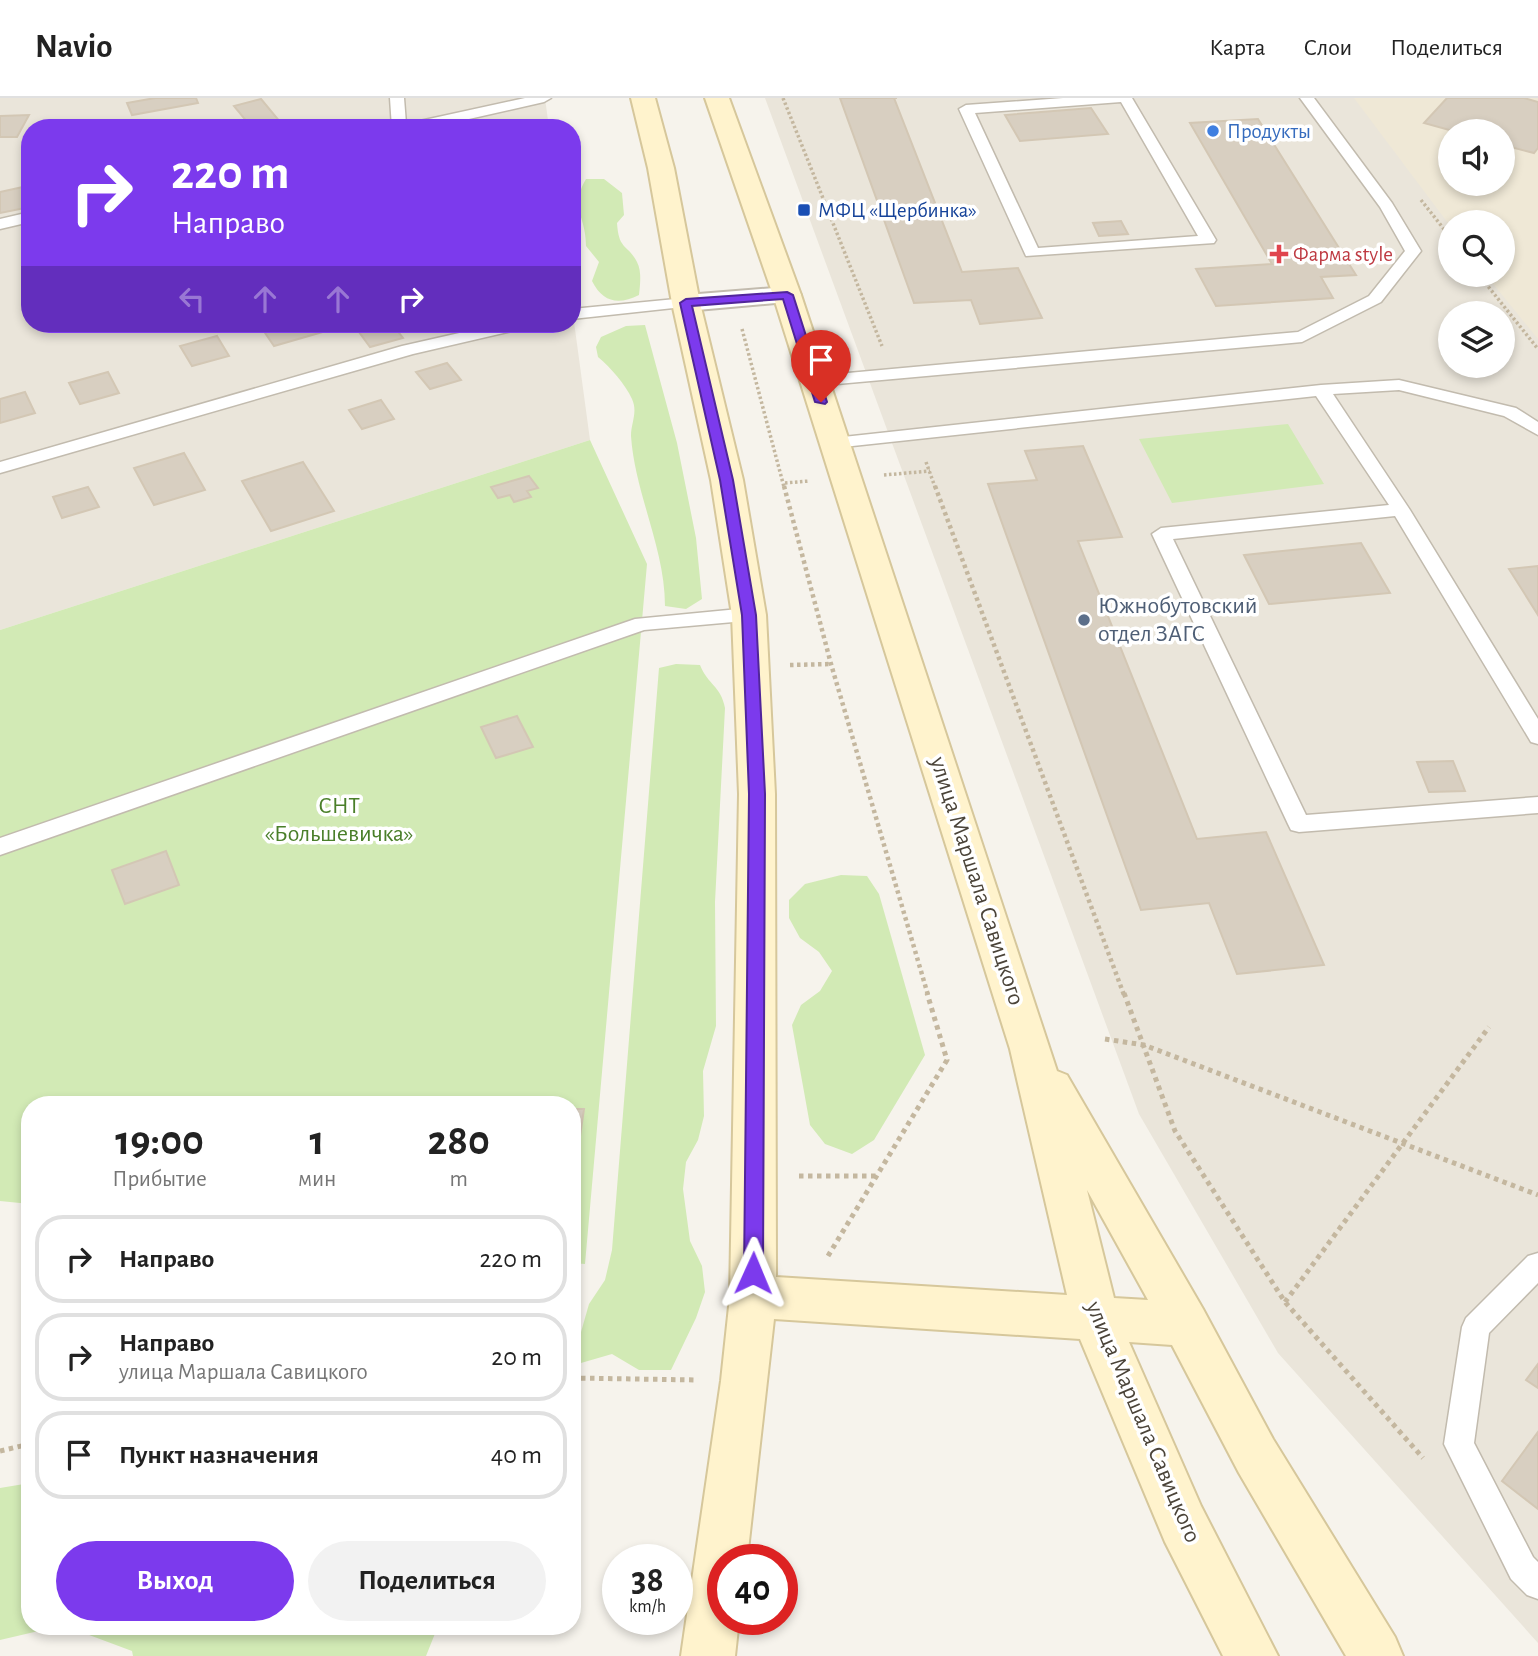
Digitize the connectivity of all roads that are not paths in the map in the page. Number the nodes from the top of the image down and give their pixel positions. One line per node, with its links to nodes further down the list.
1 (397, 98): 7 (lane)
2 (544, 98): 8 (lane)
3 (643, 98): 12 (street)
4 (717, 98): 11 (street, улица Маршала Савицкого)
5 (1125, 98): 5 (lane)
6 (1307, 98): 15 (lane)
7 (398, 119)
8 (449, 119)
9 (21, 219): 10 (lane)
10 (0, 224)
11 (787, 295): 12 (street); 16 (street, улица Маршала Савицкого)
12 (686, 303): 13 (lane); 22 (street)
13 (581, 313)
14 (481, 333): 20 (lane)
15 (894, 376): 16 (lane)
16 (815, 381): 19 (street, улица Маршала Савицкого)
17 (1321, 390): 18 (lane); 19 (lane); 21 (lane)
18 (1538, 430)
19 (834, 443): 26 (street, улица Маршала Савицкого)
20 (0, 468)
21 (1401, 510): 23 (lane); 24 (lane)
22 (749, 615): 25 (lane); 28 (street)
23 (1538, 737)
24 (1538, 805)
25 (0, 847)
26 (1031, 1049): 29 (street, улица Маршала Савицкого); 30 (street)
27 (1538, 1265): 31 (lane)
28 (776, 1299): 29 (street); 32 (street)
29 (1096, 1320): 30 (street); 33 (street, улица Маршала Савицкого)
30 (1186, 1324): 34 (street)
31 (1538, 1584)
32 (708, 1656)
33 (1251, 1656)
34 (1376, 1656)

